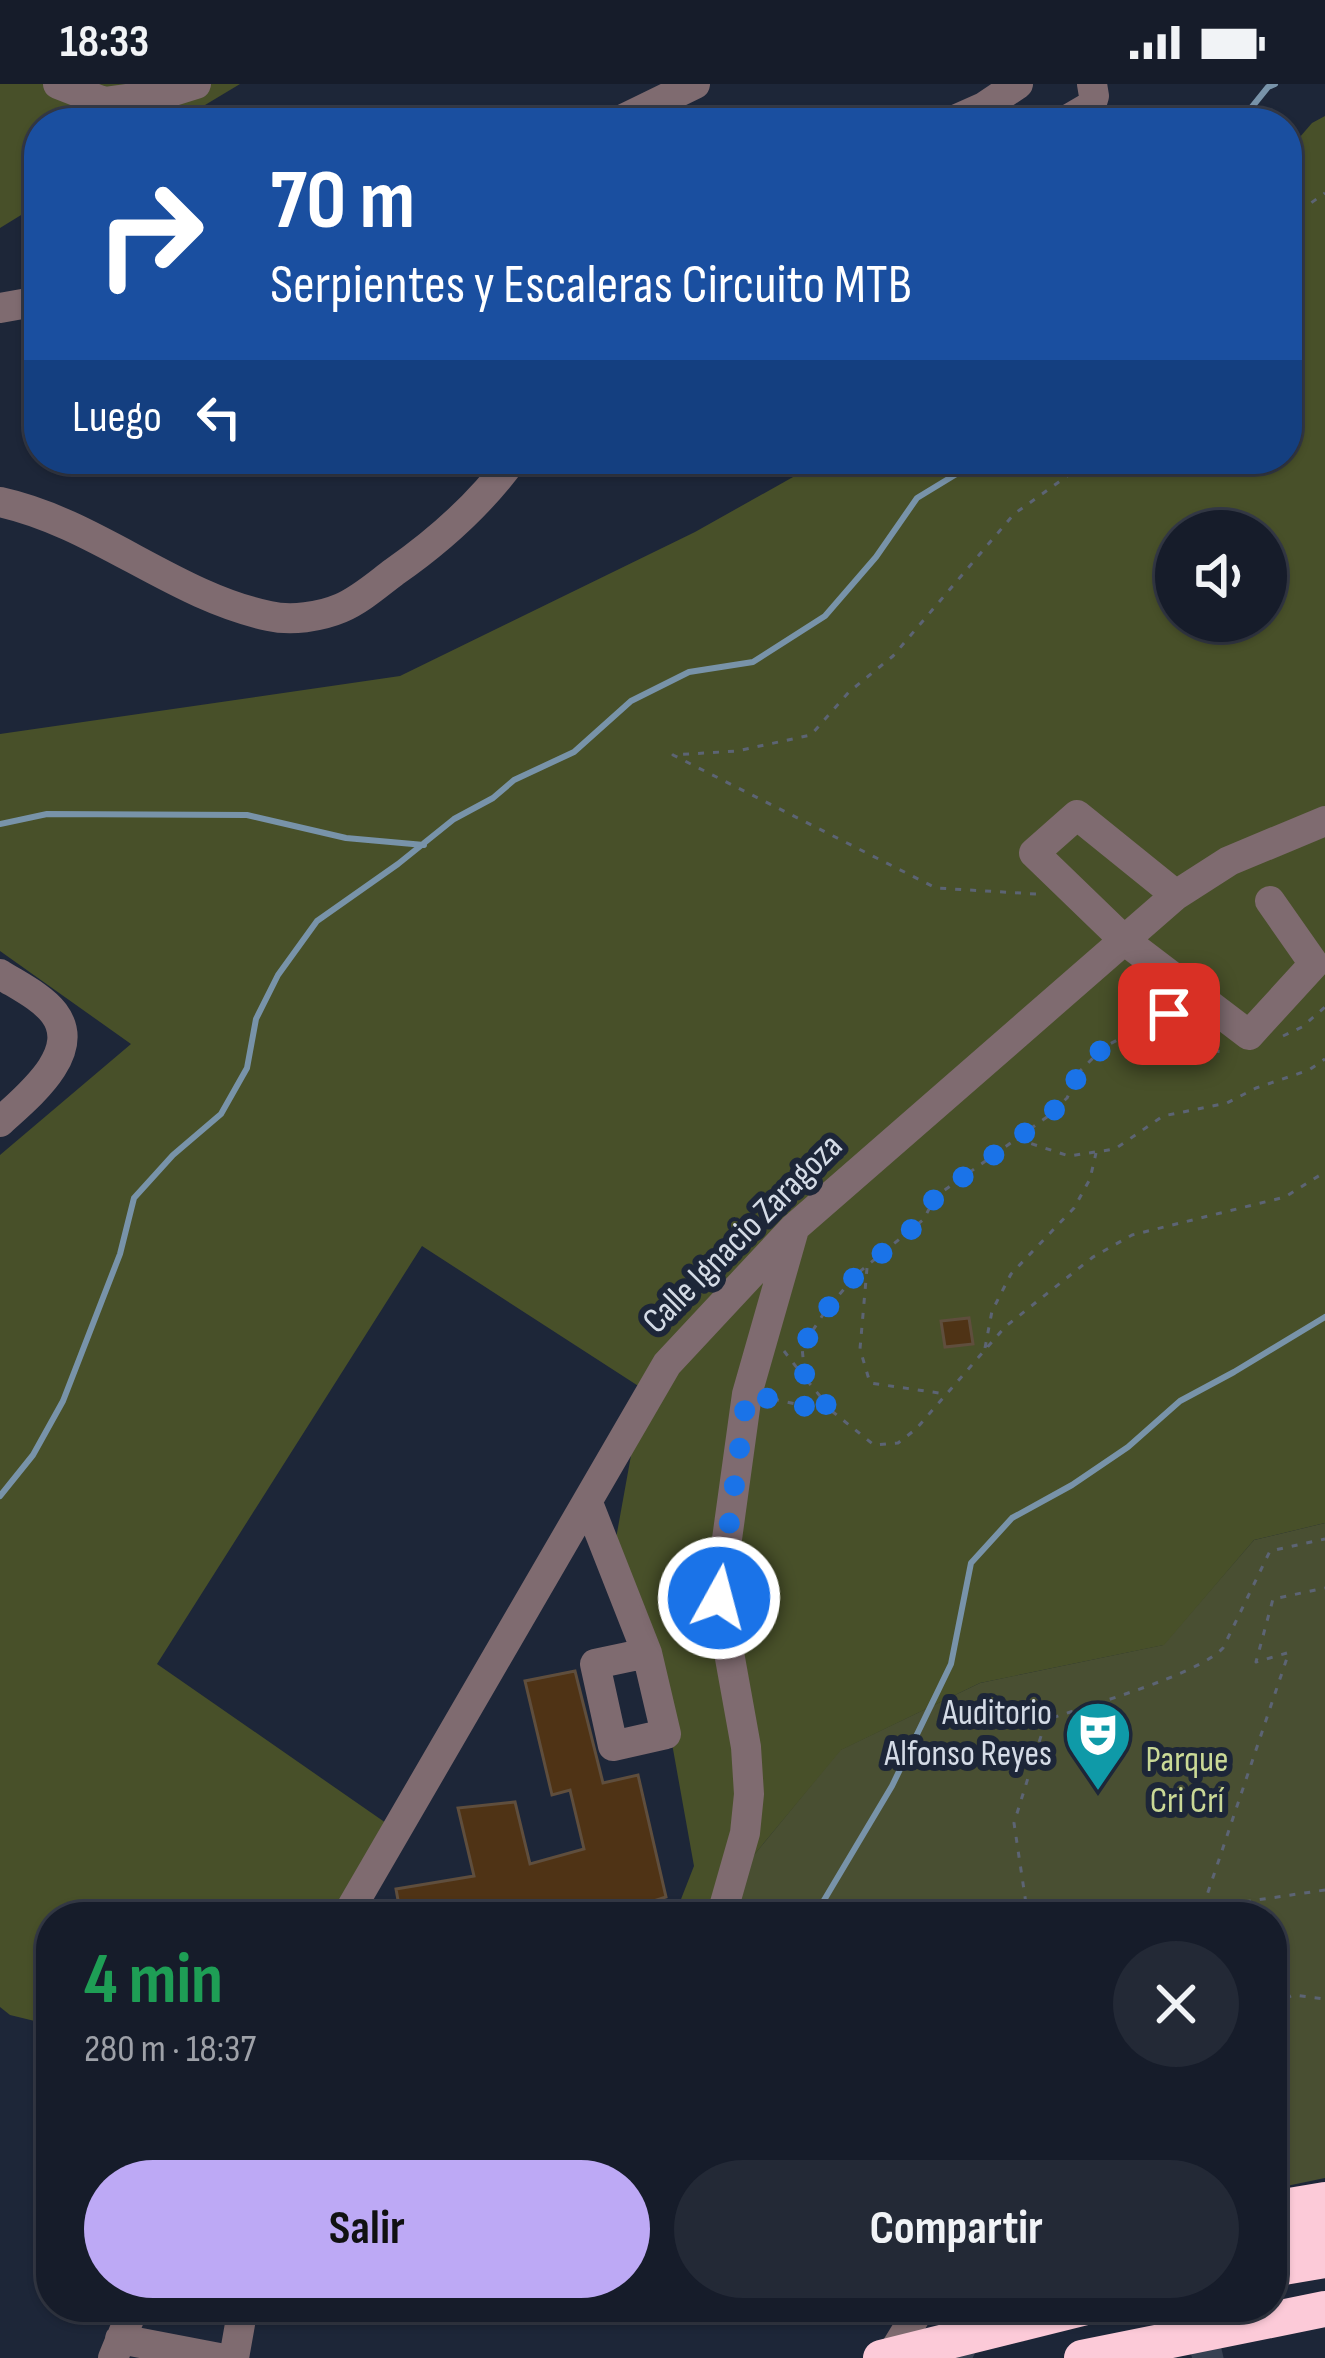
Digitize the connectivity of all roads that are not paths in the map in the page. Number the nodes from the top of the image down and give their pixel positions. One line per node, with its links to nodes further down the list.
1 (58, 84): 2 (street)
2 (196, 84)
3 (695, 84): 5 (street)
4 (1018, 84): 6 (street)
5 (646, 108)
6 (982, 108)
7 (501, 474): 8 (street)
8 (0, 502)
9 (1325, 821): 10 (street, Calle Ignacio Zaragoza)
10 (1176, 895): 12 (street, Calle Ignacio Zaragoza); 12 (street)
11 (1270, 901): 12 (street)
12 (1124, 940): 15 (street, Calle Ignacio Zaragoza)
13 (0, 974): 14 (street)
14 (0, 1123)
15 (794, 1228): 16 (street, Calle Ignacio Zaragoza); 19 (street)
16 (588, 1503): 17 (street); 18 (street, Calle Ignacio Zaragoza)
17 (647, 1653)
18 (355, 1902)
19 (726, 1902)
20 (1325, 2200): 21 (highway)
21 (1287, 2207)
22 (1325, 2228): 23 (highway)
23 (1287, 2242)
24 (1325, 2260): 25 (highway)
25 (1287, 2266)
26 (1325, 2309): 27 (highway)
27 (1287, 2317)
28 (240, 2322): 37 (street)
29 (910, 2322): 35 (street)
30 (1026, 2322): 35 (highway)
31 (1261, 2322): 38 (highway)
32 (1325, 2331): 34 (highway)
33 (117, 2348): 36 (street)
34 (1222, 2351)
35 (886, 2357)
36 (219, 2358)
37 (234, 2358)
38 (1082, 2358)

